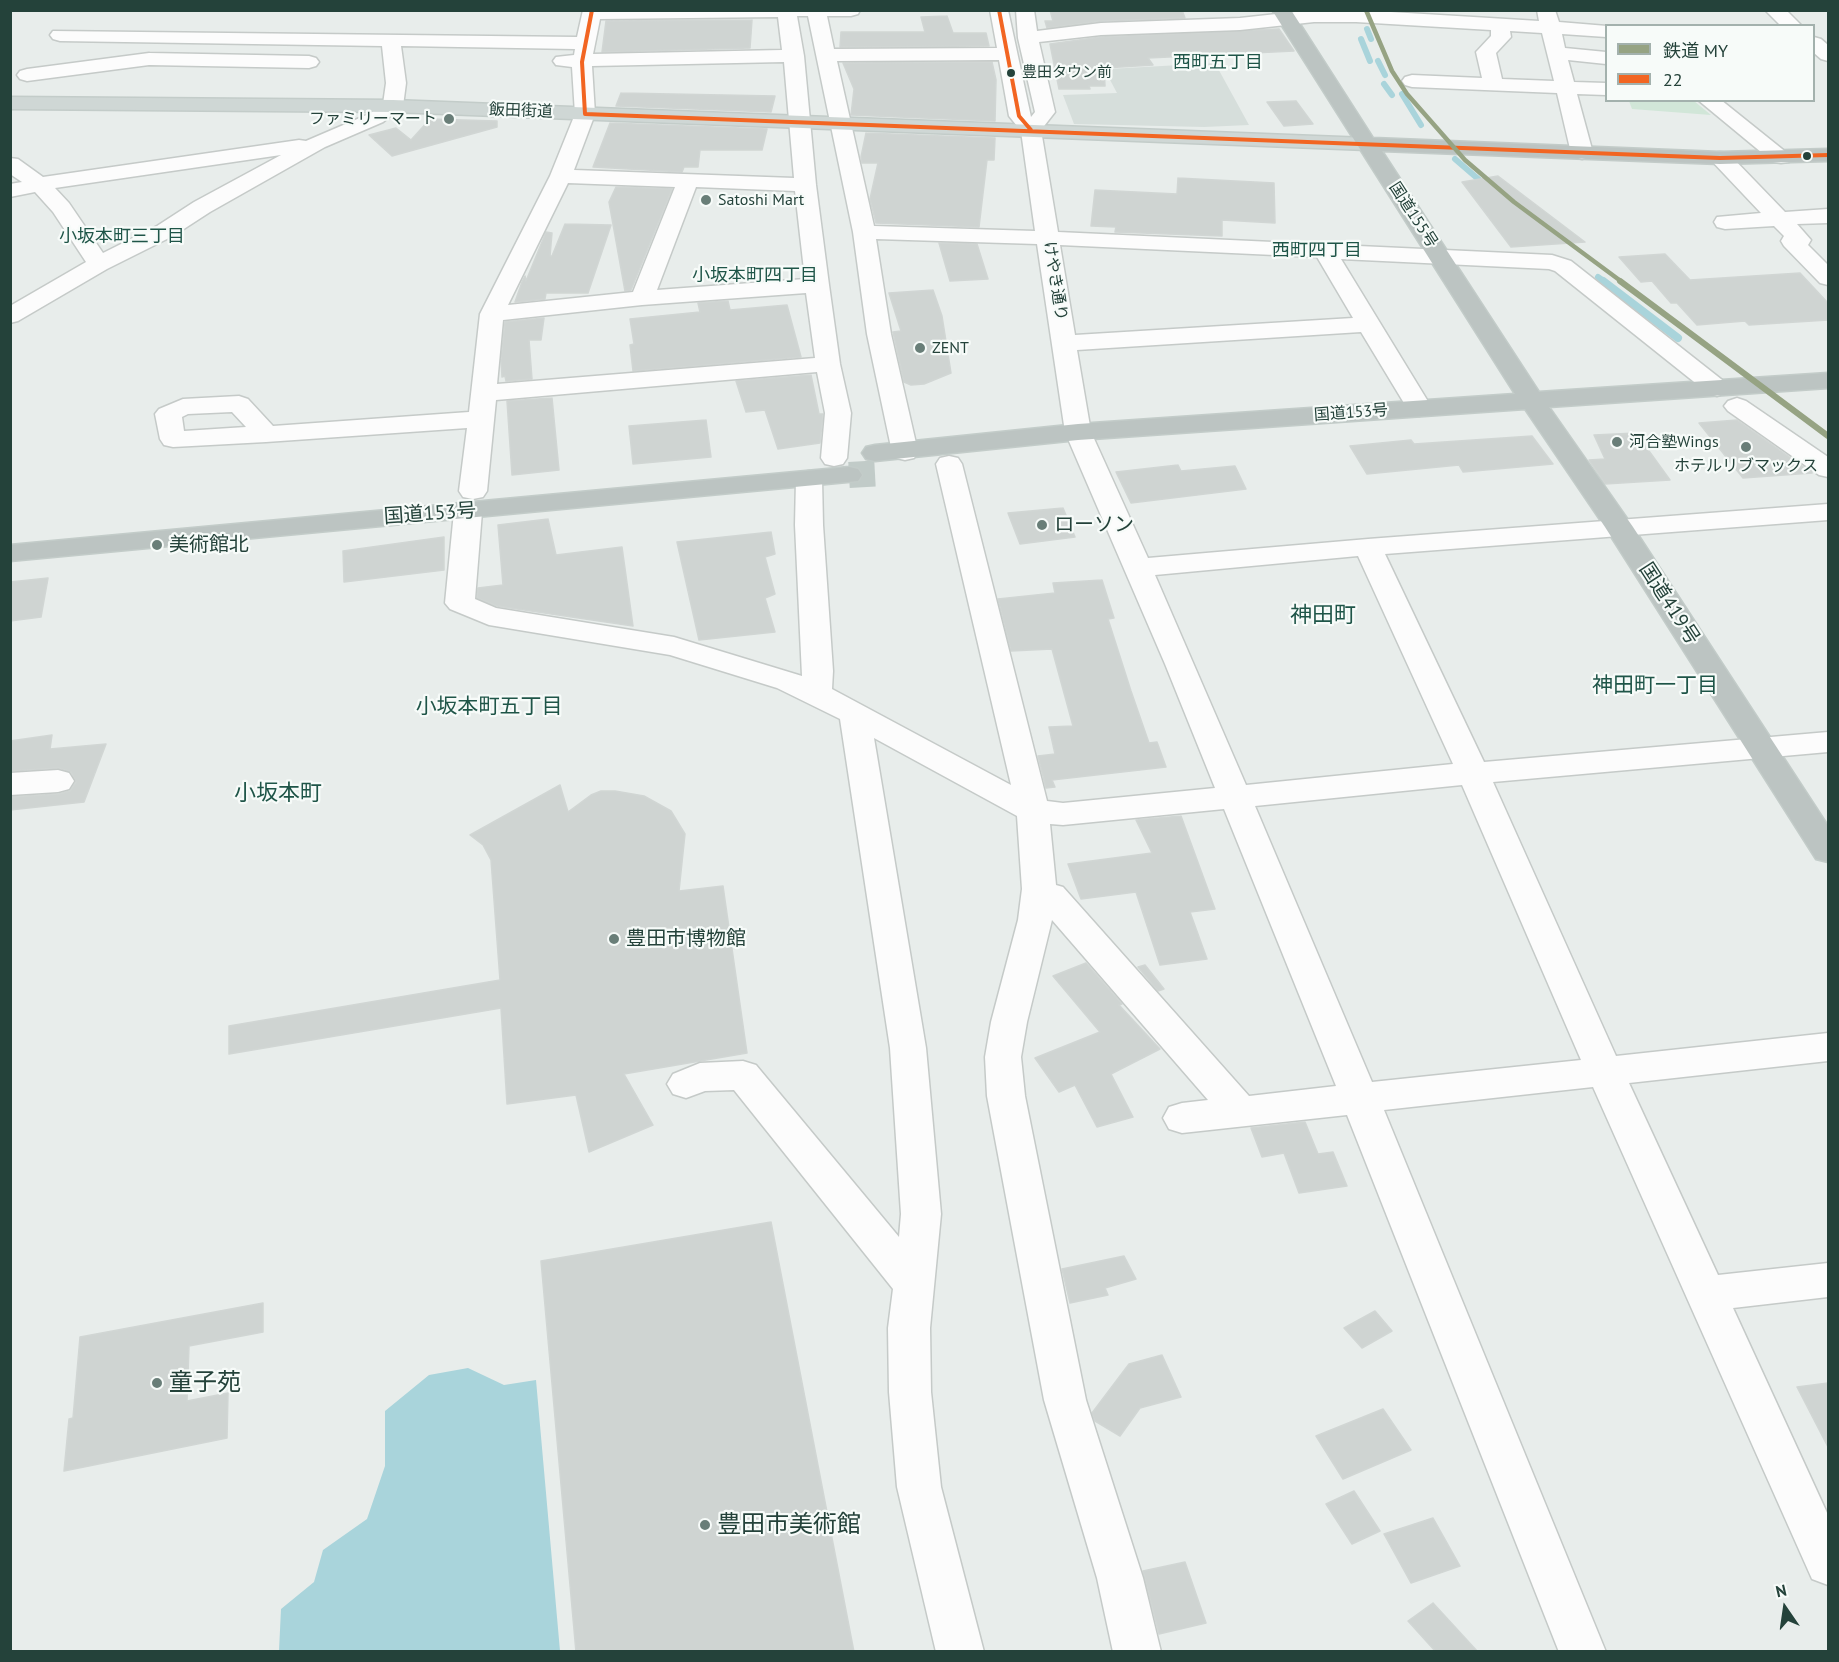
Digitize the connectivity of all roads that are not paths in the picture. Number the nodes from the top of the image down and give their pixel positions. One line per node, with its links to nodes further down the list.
1 (851, 10): 6 (street)
2 (999, 10): 21 (street, けやき通り)
3 (1025, 10): 16 (street)
4 (1774, 10): 13 (street)
5 (787, 11): 6 (street); 7 (street); 23 (street)
6 (816, 11): 24 (street)
7 (591, 12): 18 (street)
8 (1407, 14): 9 (street); 12 (street)
9 (1284, 15): 16 (street); 42 (highway, 国道155号)
10 (72, 19): 15 (street)
11 (1548, 19): 12 (street); 14 (street); 19 (street)
12 (1500, 24): 30 (street)
13 (1791, 24)
14 (1605, 31)
15 (60, 35): 20 (street); 28 (street)
16 (1028, 38): 40 (street)
17 (1815, 44): 22 (street)
18 (584, 52): 20 (street); 23 (street); 37 (street)
19 (1559, 53): 25 (street); 31 (street)
20 (392, 54): 27 (street); 36 (street)
21 (1006, 54): 24 (street); 40 (street, けやき通り)
22 (1828, 55)
23 (794, 56): 38 (street)
24 (827, 56): 39 (street)
25 (1605, 58)
26 (324, 62): 28 (street)
27 (370, 63)
28 (27, 75): 33 (street)
29 (1412, 81): 30 (street)
30 (1493, 84): 31 (street)
31 (1565, 87): 32 (street); 43 (street)
32 (1605, 88)
33 (10, 93)
34 (1711, 102): 45 (street)
35 (10, 103): 36 (main road, 飯田街道)
36 (393, 106): 37 (main road, 飯田街道); 41 (street)
37 (585, 114): 38 (main road, 飯田街道); 48 (street)
38 (801, 122): 39 (main road, 飯田街道); 51 (street)
39 (843, 124): 40 (main road, 飯田街道); 56 (street)
40 (1031, 130): 42 (main road, 飯田街道); 57 (street, けやき通り)
41 (318, 143): 50 (street); 60 (street)
42 (1367, 144): 43 (highway); 59 (highway, 国道155号)
43 (1582, 153): 46 (highway)
44 (1828, 155): 45 (highway)
45 (1781, 157): 46 (highway)
46 (1720, 158): 54 (street)
47 (10, 164): 50 (street)
48 (561, 176): 49 (street); 64 (street)
49 (688, 180): 51 (street); 63 (street)
50 (40, 185): 52 (street); 60 (street)
51 (805, 185): 62 (street)
52 (10, 191)
53 (1828, 216): 54 (street)
54 (1779, 219): 55 (street); 61 (street)
55 (1725, 222)
56 (864, 232): 57 (street); 79 (street)
57 (1049, 239): 58 (street); 67 (street, けやき通り)
58 (1325, 252): 59 (street); 66 (street)
59 (1440, 256): 70 (street); 75 (highway, 国道155号)
60 (99, 264): 65 (street)
61 (1828, 278)
62 (818, 285): 63 (street); 68 (street)
63 (642, 298): 64 (street)
64 (492, 314): 71 (street)
65 (10, 316)
66 (1369, 324): 67 (street); 74 (street)
67 (1065, 343): 78 (street, けやき通り)
68 (828, 364): 71 (street); 80 (street)
69 (1828, 380): 70 (highway, 国道153号)
70 (1717, 388): 75 (highway, 国道153号)
71 (484, 393): 76 (street)
72 (1828, 399): 73 (highway, 国道153号)
73 (1737, 406): 75 (highway, 国道153号); 82 (street)
74 (1419, 408): 75 (highway, 国道153号); 78 (highway, 国道153号)
75 (1540, 410): 78 (highway, 国道153号); 86 (highway, 国道419号)
76 (480, 418): 77 (street); 84 (street)
77 (266, 434)
78 (1082, 442): 79 (highway, 国道153号); 81 (highway, 国道153号); 91 (street, けやき通り)
79 (905, 452): 81 (highway, 国道153号)
80 (843, 463): 83 (highway, 国道153号); 84 (highway, 国道153号)
81 (949, 464): 100 (street)
82 (1828, 469)
83 (809, 479): 84 (highway, 国道153号); 92 (street)
84 (470, 502): 87 (highway, 国道153号); 90 (highway, 国道153号); 92 (street)
85 (1820, 513): 86 (street); 88 (street)
86 (1619, 527): 89 (street); 95 (highway, 国道419号)
87 (10, 535)
88 (1828, 536)
89 (1368, 547): 91 (street); 96 (street)
90 (10, 553)
91 (1136, 568): 99 (street, けやき通り)
92 (816, 693): 93 (street)
93 (855, 714): 100 (street); 110 (street)
94 (1828, 742): 95 (street)
95 (1764, 750): 96 (street); 101 (highway, 国道419号)
96 (1473, 773): 99 (street); 104 (street)
97 (58, 782): 98 (street)
98 (10, 784)
99 (1234, 796): 100 (street); 106 (street, けやき通り)
100 (1033, 811): 102 (street)
101 (1828, 851)
102 (1038, 891): 107 (street); 114 (street)
103 (1828, 1047): 104 (street)
104 (1605, 1072): 106 (street); 111 (street)
105 (686, 1084): 110 (street)
106 (1359, 1099): 107 (street); 115 (street, けやき通り)
107 (1242, 1113): 108 (street)
108 (1182, 1118)
109 (1828, 1280): 111 (street)
110 (914, 1285): 113 (street)
111 (1706, 1294): 112 (street)
112 (1828, 1564)
113 (960, 1652)
114 (1137, 1652)
115 (1583, 1652)

